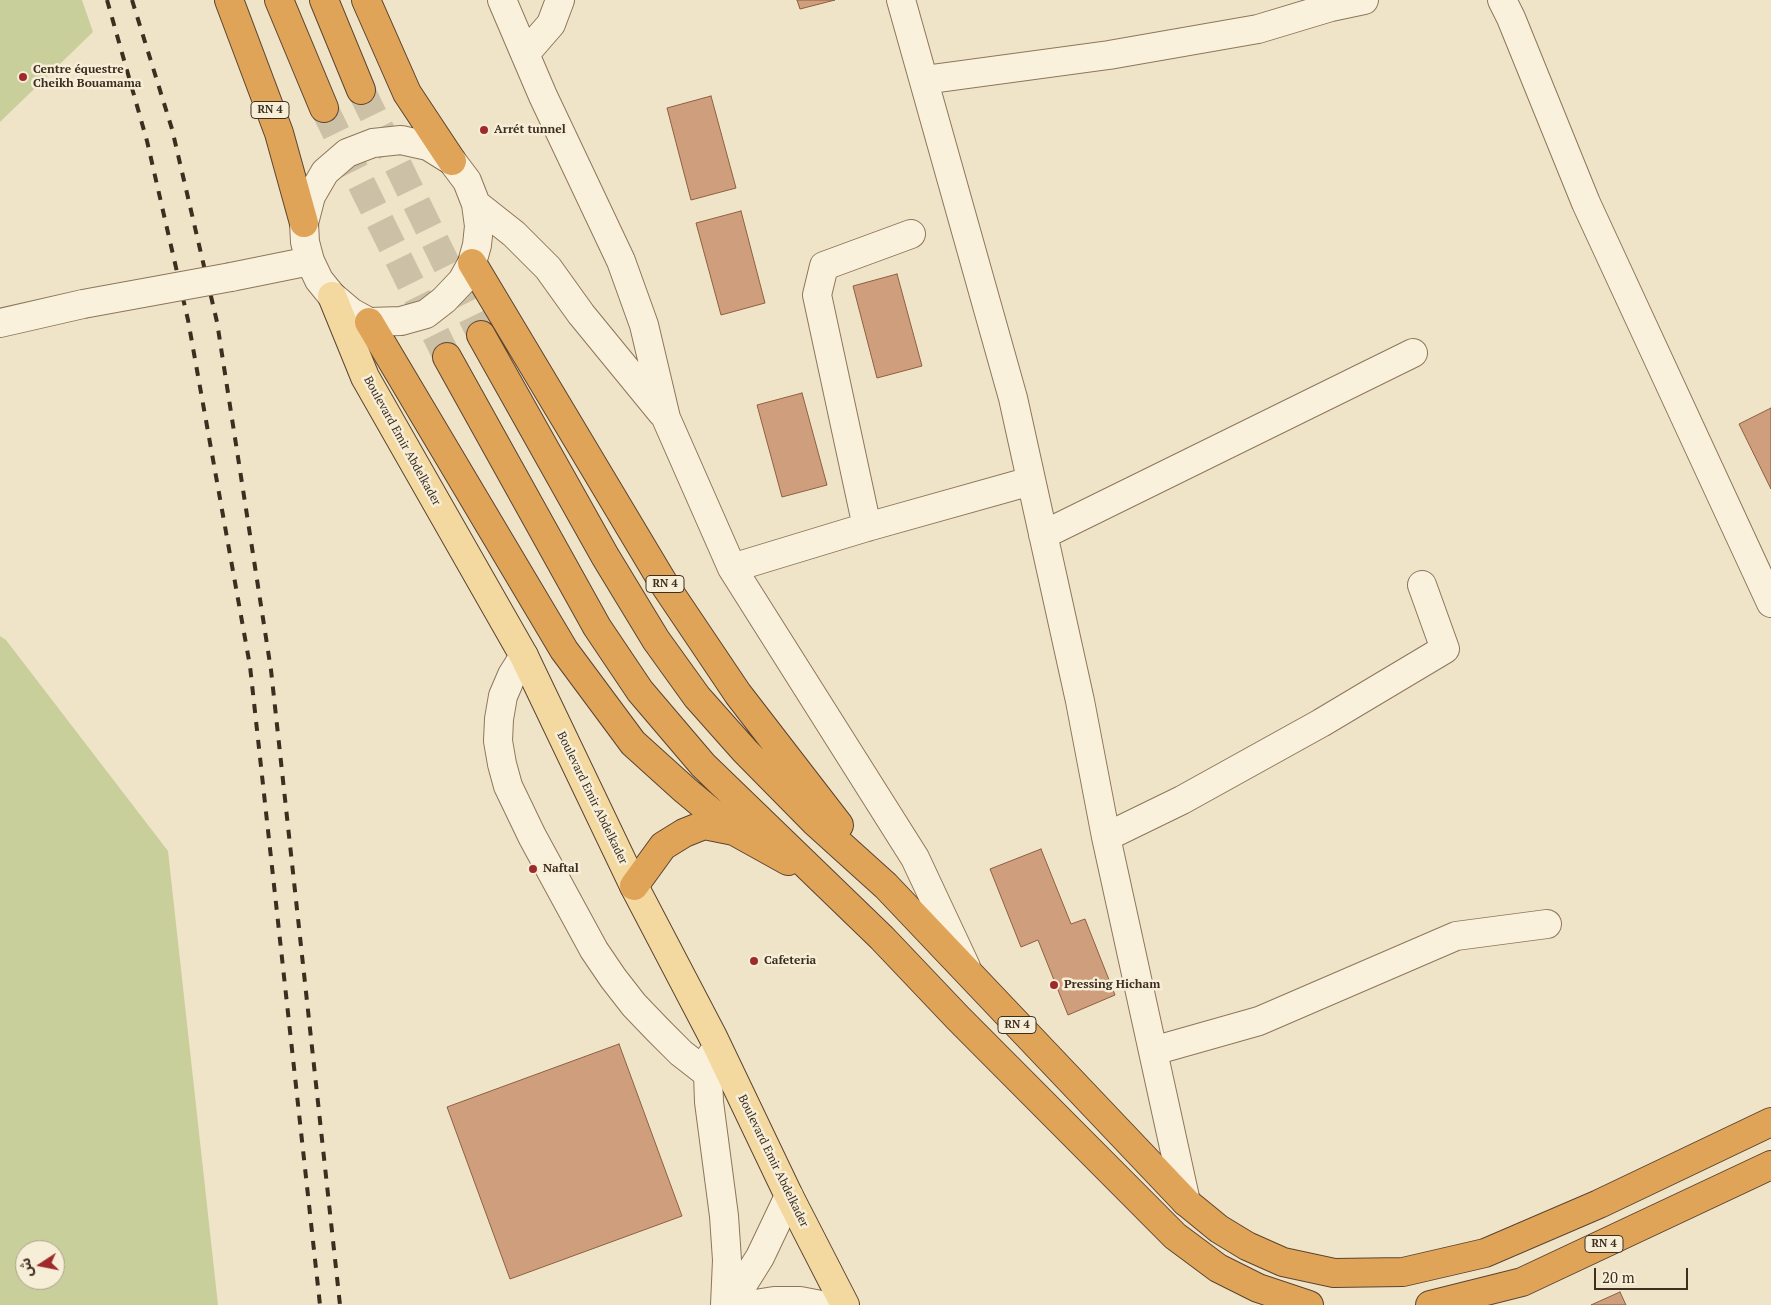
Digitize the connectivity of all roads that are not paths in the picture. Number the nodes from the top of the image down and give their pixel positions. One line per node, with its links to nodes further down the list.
1 (229, 0): 16 (highway, RN 4)
2 (279, 0): 13 (highway)
3 (324, 0): 12 (highway)
4 (366, 0): 14 (highway)
5 (502, 0): 10 (street)
6 (560, 0): 10 (street)
7 (901, 0): 11 (street)
8 (1364, 0): 11 (street)
9 (1502, 0): 32 (street)
10 (525, 54): 26 (street)
11 (924, 80): 27 (street)
12 (361, 90)
13 (324, 108)
14 (452, 161): 15 (street); 16 (street)
15 (476, 204): 19 (street); 26 (street)
16 (304, 223): 18 (street)
17 (911, 234): 28 (street)
18 (310, 261): 20 (street); 22 (street, bridge)
19 (472, 263): 21 (street); 38 (highway, RN 4)
20 (332, 296): 21 (street); 33 (main road, Boulevard Emir Abdelkader)
21 (370, 322): 34 (highway, RN 4)
22 (0, 323)
23 (481, 335): 38 (highway, RN 4)
24 (1413, 353): 29 (street)
25 (447, 357): 36 (highway, RN 4)
26 (666, 418): 30 (street)
27 (1031, 481): 28 (street); 29 (street)
28 (866, 527): 30 (street)
29 (1043, 535): 35 (street)
30 (732, 568): 40 (street)
31 (1422, 585): 35 (street)
32 (1771, 604)
33 (524, 656): 37 (main road, Boulevard Emir Abdelkader); 43 (street)
34 (734, 831): 36 (highway, RN 4); 37 (highway)
35 (1106, 837): 42 (street)
36 (821, 879): 53 (highway, RN 4)
37 (634, 886): 41 (main road, Boulevard Emir Abdelkader)
38 (886, 886): 40 (highway, RN 4)
39 (1547, 924): 42 (street)
40 (970, 975): 47 (highway, RN 4)
41 (713, 1037): 43 (street); 46 (main road, Boulevard Emir Abdelkader)
42 (1153, 1051): 47 (street)
43 (708, 1074): 48 (street)
44 (1771, 1122): 47 (highway, RN 4)
45 (1771, 1165): 54 (highway, RN 4)
46 (789, 1196): 49 (street); 52 (main road, Boulevard Emir Abdelkader)
47 (1186, 1202)
48 (725, 1305)
49 (730, 1305)
50 (749, 1305): 51 (street)
51 (821, 1305)
52 (845, 1305)
53 (1309, 1305)
54 (1430, 1305)

